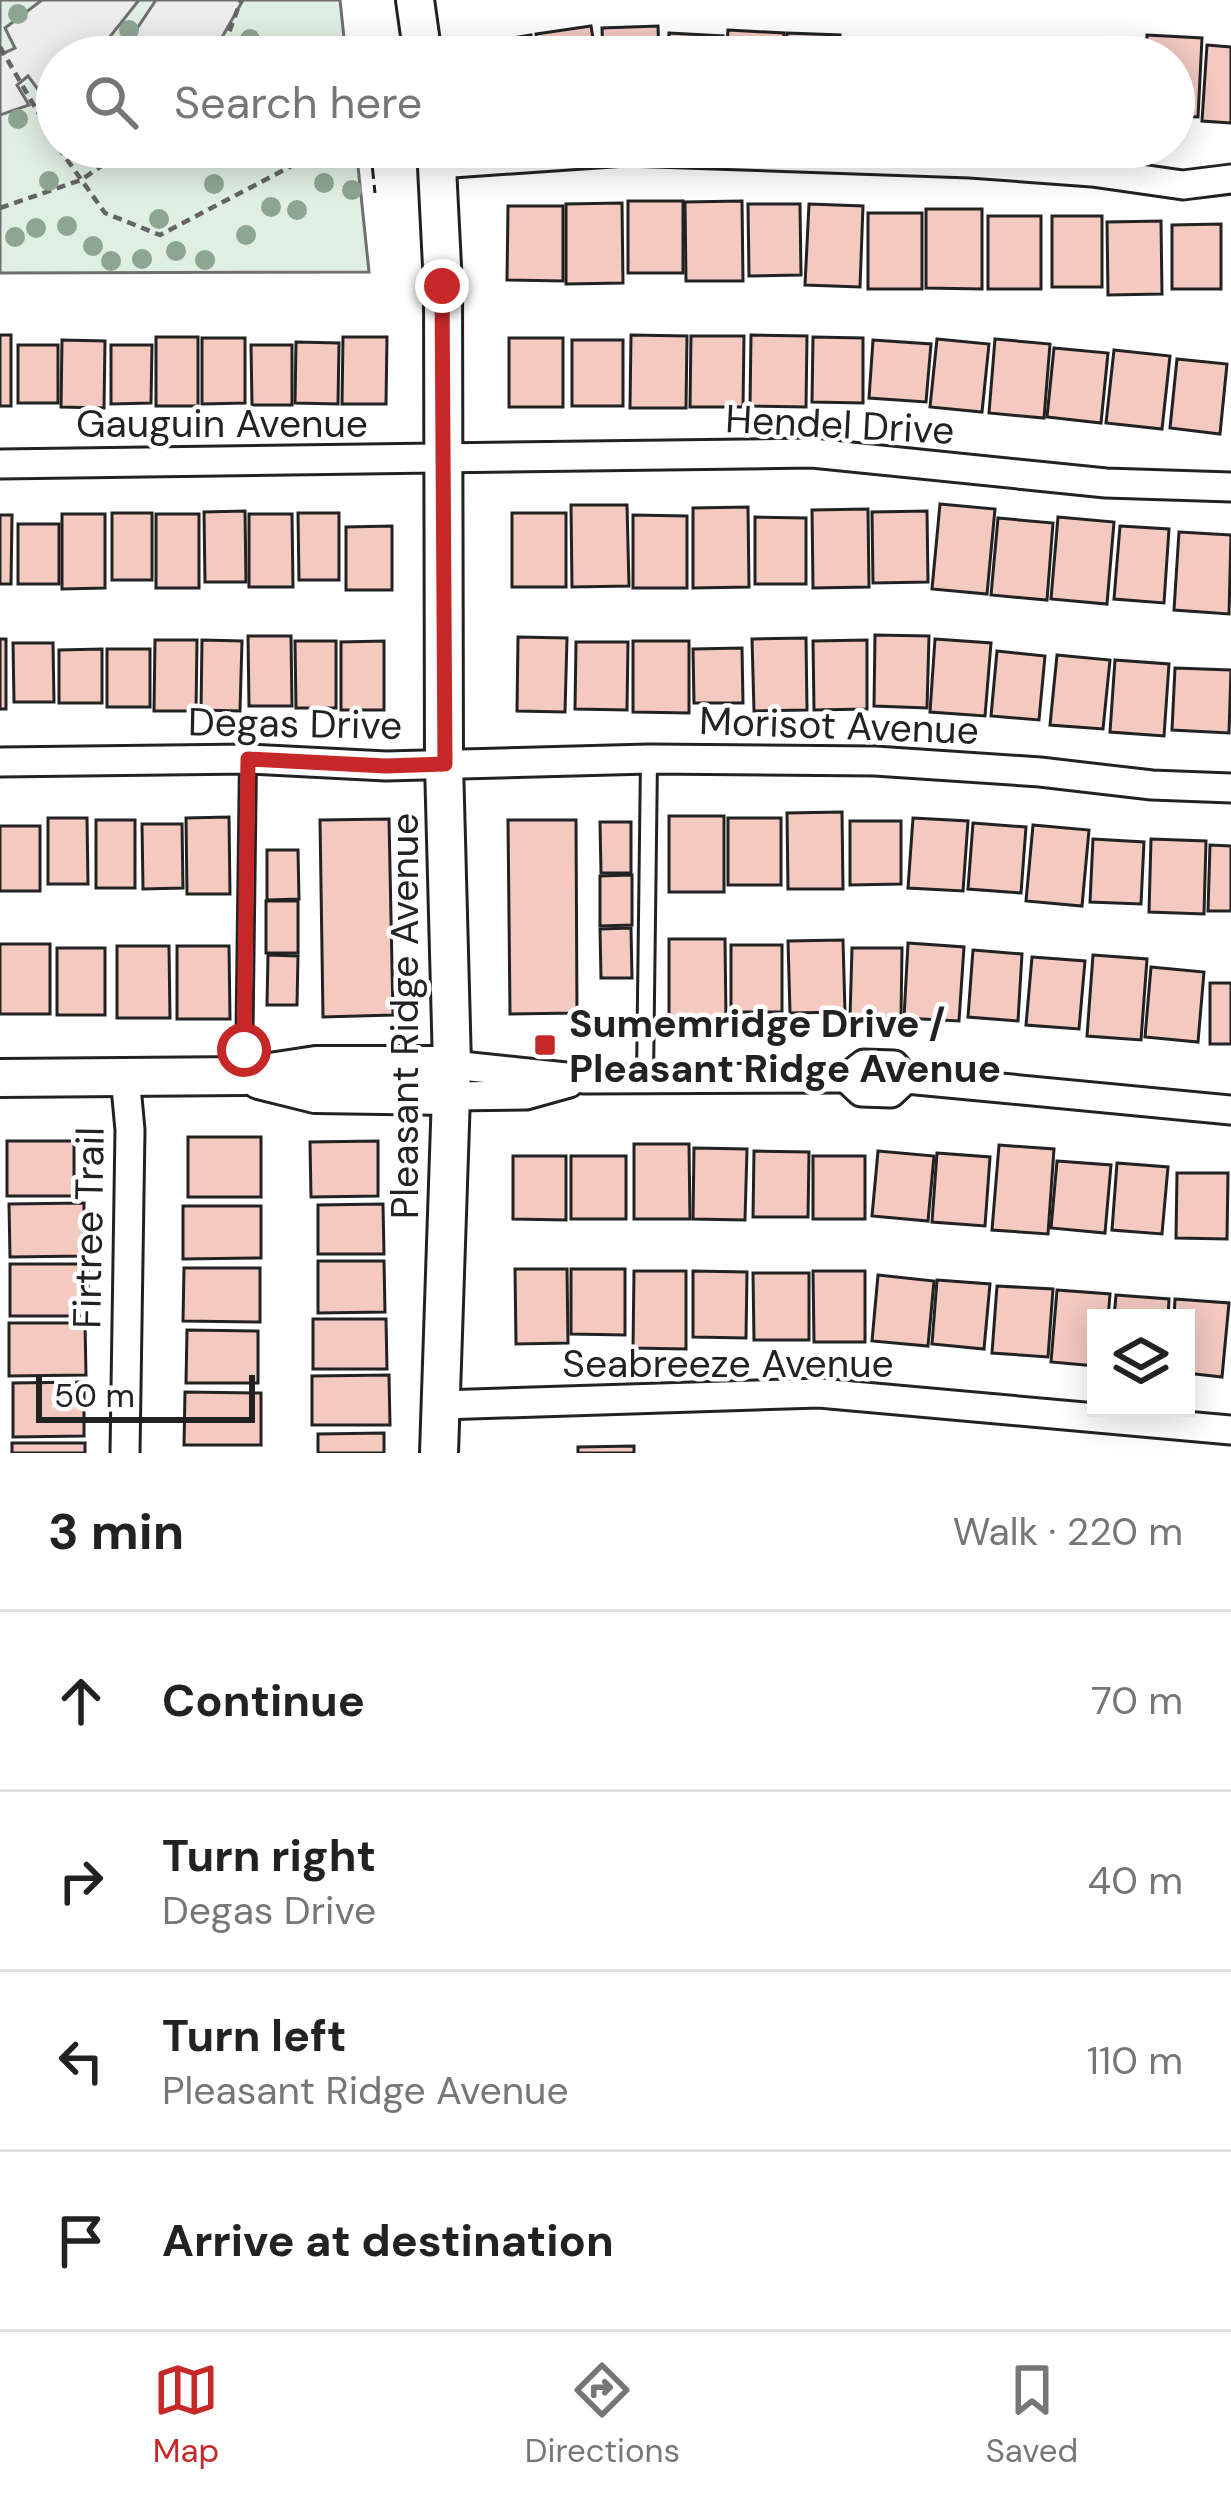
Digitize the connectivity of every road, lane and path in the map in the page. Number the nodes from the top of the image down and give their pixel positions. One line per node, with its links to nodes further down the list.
1 (241, 0): 3 (path)
2 (416, 0): 4 (street)
3 (228, 36)
4 (420, 36)
5 (0, 47): 6 (path)
6 (36, 108)
7 (73, 168): 13 (path)
8 (98, 168): 13 (path)
9 (288, 168): 13 (path)
10 (437, 168): 15 (street, Pleasant Ridge Avenue)
11 (1038, 168): 12 (street)
12 (1231, 179)
13 (81, 180): 14 (path)
14 (0, 208)
15 (445, 461): 16 (street, Gauguin Avenue); 17 (street, Hendel Drive); 21 (street, Pleasant Ridge Avenue)
16 (0, 464)
17 (1231, 487)
18 (248, 759): 20 (street, Degas Drive); 21 (street, Degas Drive); 24 (lane)
19 (649, 759): 21 (street, Morisot Avenue); 22 (street, Morisot Avenue); 26 (lane)
20 (0, 762)
21 (445, 764): 27 (street, Pleasant Ridge Avenue)
22 (1231, 788)
23 (125, 1076): 24 (street); 25 (street); 31 (street, Firtree Trail)
24 (244, 1076): 27 (street)
25 (0, 1078)
26 (645, 1078): 27 (street); 28 (street)
27 (451, 1080): 29 (street, Pleasant Ridge Avenue)
28 (1231, 1110)
29 (441, 1406): 30 (street, Seabreeze Avenue); 32 (street, Pleasant Ridge Avenue)
30 (1231, 1430)
31 (125, 1453)
32 (439, 1453)

